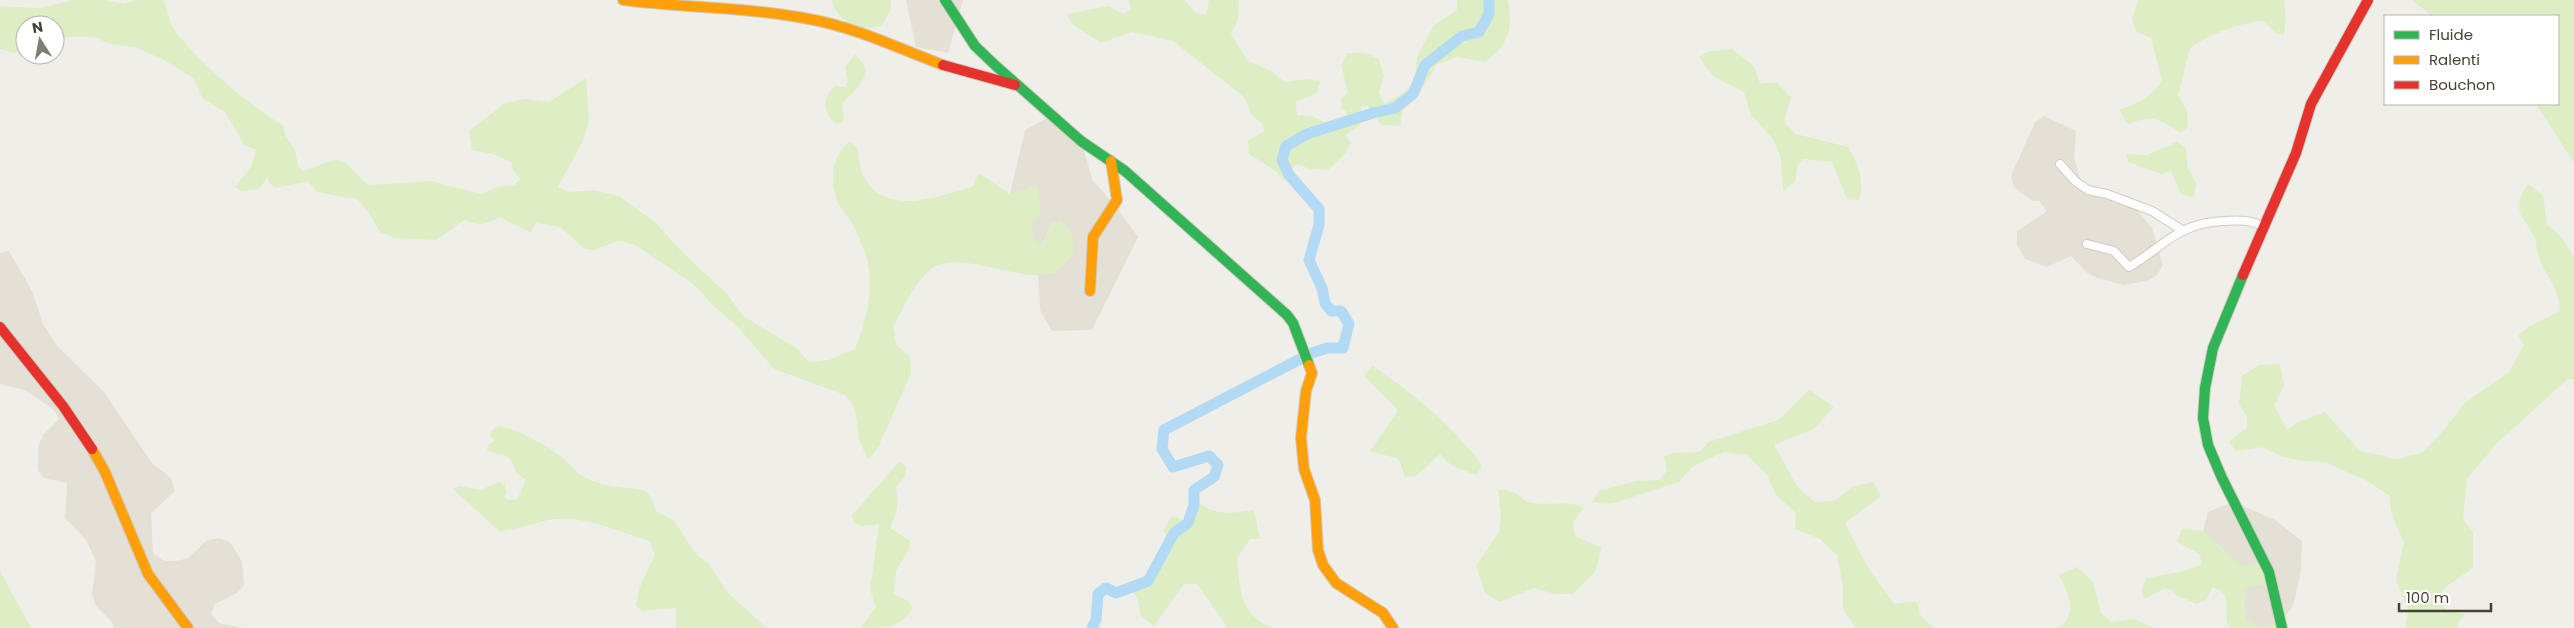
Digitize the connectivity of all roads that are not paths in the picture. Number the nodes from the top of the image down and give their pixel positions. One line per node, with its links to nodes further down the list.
1 (623, 0): 4 (street)
2 (945, 0): 4 (street)
3 (2368, 0): 7 (street)
4 (1019, 86): 5 (street)
5 (1110, 161): 10 (street); 13 (street)
6 (2060, 164): 8 (street)
7 (2263, 226): 8 (street); 14 (street)
8 (2182, 230): 9 (street)
9 (2088, 244)
10 (1090, 291)
11 (0, 327): 12 (street)
12 (188, 628)
13 (1394, 628)
14 (2282, 628)

